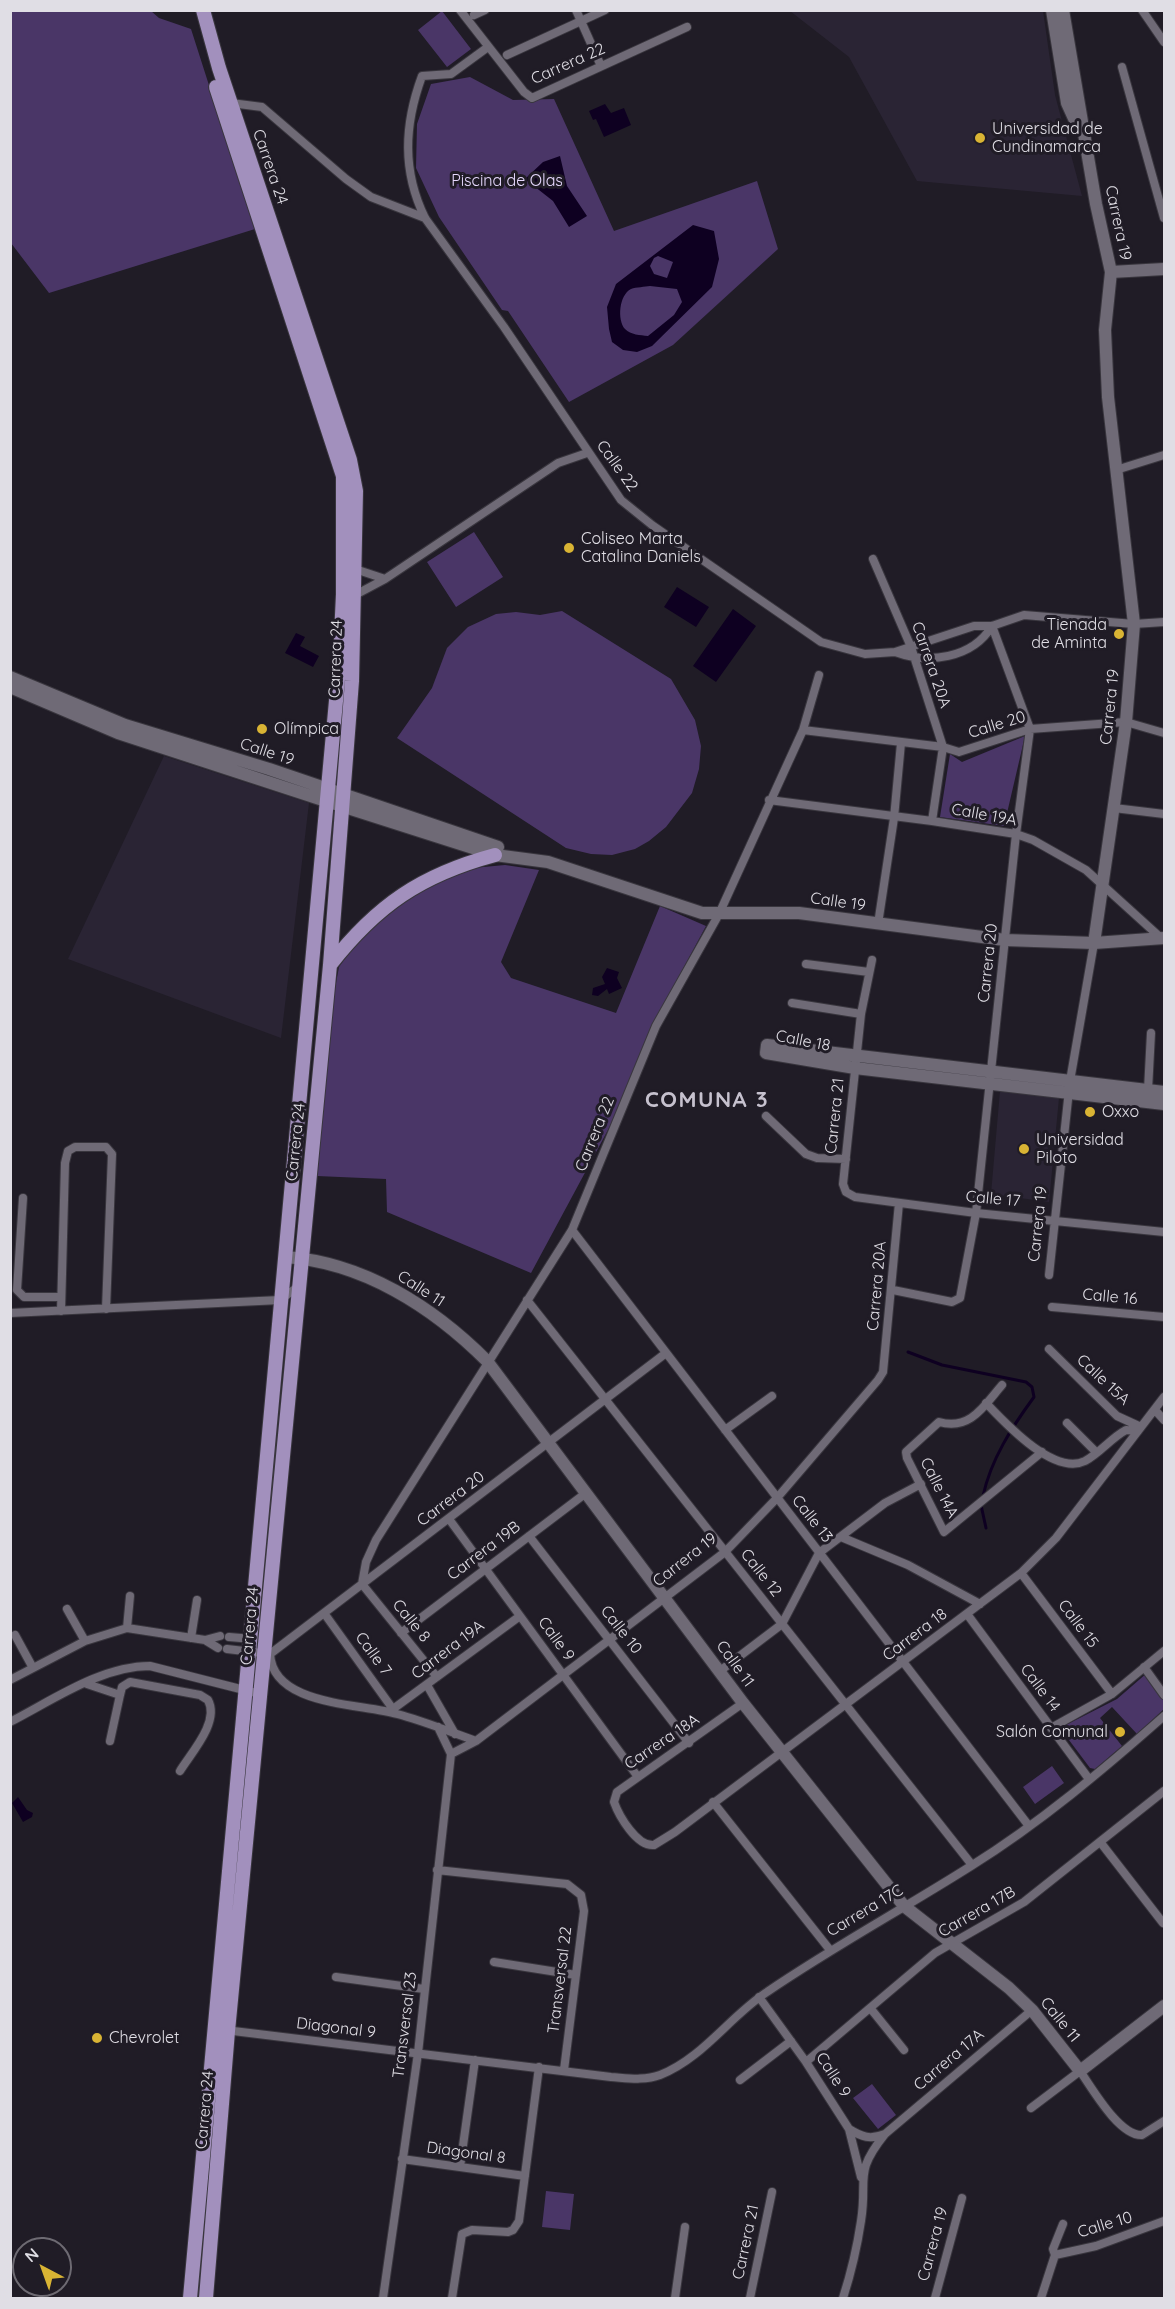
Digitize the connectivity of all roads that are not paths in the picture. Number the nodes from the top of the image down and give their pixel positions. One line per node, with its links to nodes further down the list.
1 (193, 10): 46 (main road, Carrera 24)
2 (202, 10): 18 (main road, Carrera 24)
3 (460, 10): 14 (street, Carrera 22)
4 (485, 10): 10 (street)
5 (576, 10): 11 (street)
6 (605, 10): 11 (street)
7 (1052, 10): 19 (street, Carrera 19)
8 (1063, 10): 19 (street, Carrera 19)
9 (1142, 10): 13 (street)
10 (474, 15)
11 (581, 22): 15 (street); 16 (street)
12 (687, 27): 16 (street, Carrera 22)
13 (1164, 42)
14 (488, 46): 16 (street, Carrera 22); 20 (street, Calle 22)
15 (507, 55)
16 (601, 66)
17 (1122, 68): 21 (street)
18 (231, 103): 20 (street); 28 (main road, Carrera 24)
19 (1086, 142): 23 (street, Carrera 19)
20 (425, 218): 24 (street, Calle 22)
21 (1164, 218)
22 (1164, 269): 23 (street)
23 (1111, 272): 26 (street, Carrera 19)
24 (587, 453): 29 (street); 35 (street, Calle 22)
25 (1164, 455): 26 (street)
26 (1116, 470): 32 (street, Carrera 19)
27 (873, 559): 34 (street, Carrera 20A)
28 (355, 569): 29 (street); 30 (main road, Carrera 24)
29 (385, 579): 30 (street)
30 (355, 595): 47 (main road, Carrera 24)
31 (1164, 622): 32 (street, Calle 22)
32 (1134, 624): 33 (street, Calle 22); 40 (street, Carrera 19)
33 (992, 626): 34 (street, Calle 22); 36 (street, Calle 22); 41 (street, Carrera 20)
34 (911, 647): 35 (street, Calle 22); 36 (street, Carrera 20A)
35 (895, 652): 36 (street, Calle 22)
36 (915, 659): 45 (street, Carrera 20A)
37 (819, 675): 42 (street, Carrera 22)
38 (10, 677): 46 (street, Calle 19)
39 (10, 687): 46 (street, Calle 19)
40 (1126, 722): 41 (street, Calle 20); 43 (street, Calle 20); 49 (street, Carrera 19)
41 (1030, 729): 45 (street, Calle 20); 54 (street, Carrera 20)
42 (803, 730): 44 (street, Calle 20); 48 (street, Carrera 22)
43 (1164, 733)
44 (901, 743): 45 (street, Calle 20); 51 (street)
45 (943, 747): 52 (street, Carrera 20A)
46 (327, 796): 47 (street, Calle 19); 85 (main road, Carrera 24)
47 (342, 800): 53 (street, Calle 19); 65 (main road, Carrera 24)
48 (769, 800): 51 (street, Calle 19A); 58 (street, Carrera 22)
49 (1114, 808): 50 (street); 57 (street, Carrera 19)
50 (1164, 814)
51 (894, 818): 52 (street, Calle 19A); 59 (street)
52 (932, 821): 54 (street, Calle 19A)
53 (412, 823): 55 (street, Calle 19); 56 (street, Calle 19)
54 (1016, 834): 57 (street, Calle 19A); 61 (street, Carrera 20)
55 (495, 855): 56 (street, Calle 19); 65 (main road)
56 (515, 856): 58 (street, Calle 19)
57 (1103, 883): 60 (street, Calle 19A); 62 (street, Carrera 19)
58 (719, 914): 59 (street, Calle 19); 83 (street, Carrera 22)
59 (878, 924): 61 (street, Calle 19)
60 (1163, 938): 62 (street, Calle 19)
61 (1005, 940): 62 (street, Calle 19); 71 (street, Carrera 20)
62 (1094, 943): 72 (street, Carrera 19)
63 (872, 960): 66 (street, Carrera 21)
64 (807, 964): 66 (street)
65 (330, 965): 86 (main road, Carrera 24)
66 (869, 972): 68 (street, Carrera 21)
67 (792, 1003): 68 (street)
68 (861, 1014): 70 (street, Carrera 21)
69 (1151, 1033): 73 (street)
70 (855, 1062): 70 (street, Calle 18); 71 (street, Calle 18); 77 (street, Carrera 21)
71 (992, 1079): 72 (street, Calle 18); 81 (street, Carrera 20)
72 (1070, 1086): 73 (street, Calle 18); 75 (street, Calle 18); 82 (street, Carrera 19)
73 (1148, 1090): 74 (street, Calle 18)
74 (1164, 1092)
75 (1164, 1104)
76 (765, 1116): 77 (street)
77 (846, 1159): 78 (street, Carrera 21)
78 (855, 1197): 80 (street, Calle 17)
79 (22, 1198): 90 (street)
80 (899, 1203): 81 (street, Calle 17); 89 (street, Carrera 20A)
81 (976, 1213): 82 (street, Calle 17); 89 (street, Carrera 20)
82 (1055, 1219): 84 (street, Calle 17); 87 (street, Carrera 19)
83 (572, 1230): 92 (street, Carrera 22); 99 (street, Calle 13)
84 (1164, 1232)
85 (285, 1257): 86 (street, Calle 11); 91 (main road, Carrera 24)
86 (302, 1258): 88 (main road, Carrera 24); 100 (street, Calle 11)
87 (1049, 1275)
88 (299, 1286): 91 (street); 143 (main road, Carrera 24)
89 (893, 1290): 101 (street, Carrera 20A)
90 (61, 1297): 94 (street); 95 (street)
91 (280, 1300): 94 (street); 142 (main road, Carrera 24)
92 (527, 1300): 100 (street, Carrera 22); 105 (street, Calle 12)
93 (1052, 1307): 97 (street, Calle 16)
94 (106, 1309): 95 (street)
95 (61, 1311): 96 (street)
96 (10, 1313)
97 (1164, 1317)
98 (1049, 1349): 110 (street, Calle 15A)
99 (666, 1353): 105 (street, Carrera 20); 111 (street, Calle 13)
100 (487, 1361): 112 (street, Calle 11); 125 (street, Carrera 22)
101 (883, 1372): 117 (street, Carrera 19)
102 (1002, 1385): 106 (street)
103 (772, 1396): 111 (street)
104 (1164, 1397): 107 (street, Carrera 18)
105 (606, 1401): 112 (street, Carrera 20); 121 (street, Calle 12)
106 (986, 1403): 113 (street); 115 (street, Calle 14A)
107 (1155, 1410): 108 (street); 110 (street, Carrera 18)
108 (1164, 1420)
109 (1067, 1423): 114 (street)
110 (1139, 1429): 114 (street); 124 (street, Carrera 18)
111 (725, 1430): 117 (street, Calle 13)
112 (549, 1442): 116 (street, Calle 11); 118 (street, Carrera 20)
113 (1041, 1452): 114 (street); 115 (street, Calle 14A)
114 (1096, 1452)
115 (921, 1484): 120 (street)
116 (586, 1493): 119 (street, Carrera 19B); 127 (street, Calle 11)
117 (777, 1498): 121 (street, Carrera 19); 122 (street, Calle 13)
118 (449, 1519): 123 (street, Calle 9); 125 (street, Carrera 20)
119 (529, 1536): 123 (street, Carrera 19B); 139 (street, Calle 10)
120 (841, 1537): 122 (street); 129 (street)
121 (725, 1552): 127 (street, Carrera 19); 134 (street, Calle 12)
122 (819, 1553): 134 (street); 145 (street, Calle 13)
123 (485, 1569): 133 (street, Calle 9); 136 (street, Carrera 19B)
124 (1021, 1573): 129 (street, Carrera 18); 156 (street, Calle 15)
125 (362, 1584): 131 (street, Carrera 20); 136 (street, Calle 8)
126 (130, 1596): 135 (street)
127 (665, 1596): 139 (street, Carrera 19); 148 (street, Calle 11)
128 (197, 1600): 138 (street)
129 (980, 1604): 132 (street, Carrera 18)
130 (67, 1609): 141 (street)
131 (324, 1613): 143 (street, Carrera 20); 161 (street, Calle 7)
132 (967, 1614): 145 (street, Carrera 18); 165 (street, Calle 14)
133 (520, 1616): 149 (street, Calle 9); 150 (street, Carrera 19A)
134 (782, 1624): 148 (street); 160 (street, Calle 12)
135 (127, 1628): 138 (street); 141 (street)
136 (401, 1632): 150 (street, Calle 8)
137 (15, 1635): 147 (street)
138 (191, 1638): 140 (street)
139 (610, 1638): 149 (street, Carrera 19); 169 (street, Calle 10)
140 (205, 1640): 142 (street); 142 (street)
141 (85, 1641): 147 (street)
142 (250, 1645): 143 (street); 143 (street); 154 (main road, Carrera 24)
143 (267, 1649): 155 (main road, Carrera 24); 161 (street)
144 (1164, 1651): 146 (street)
145 (903, 1662): 160 (street, Carrera 18); 177 (street, Calle 13)
146 (1144, 1667): 156 (street); 158 (street)
147 (33, 1668): 151 (street)
148 (720, 1671): 159 (street, Calle 11)
149 (564, 1675): 168 (street, Carrera 19); 173 (street, Calle 9)
150 (437, 1677): 153 (street, Carrera 19A)
151 (10, 1680)
152 (87, 1684): 154 (street); 157 (street); 163 (street)
153 (427, 1685): 161 (street, Carrera 19A); 166 (street)
154 (244, 1691): 155 (street); 194 (main road, Carrera 24)
155 (260, 1694): 195 (main road, Carrera 24)
156 (1112, 1694): 165 (street)
157 (120, 1695): 167 (street); 172 (street)
158 (1164, 1695)
159 (743, 1703): 169 (street, Carrera 18A); 170 (street, Calle 11)
160 (846, 1705): 170 (street, Carrera 18); 180 (street, Calle 12)
161 (395, 1711): 164 (street)
162 (1164, 1716): 174 (street, Carrera 17C)
163 (10, 1722)
164 (438, 1727): 166 (street); 171 (street)
165 (1051, 1728): 174 (street, Calle 14)
166 (455, 1734): 168 (street)
167 (110, 1741)
168 (476, 1741): 171 (street)
169 (688, 1743): 173 (street, Carrera 18A)
170 (783, 1753): 176 (street, Carrera 18); 182 (street, Calle 11)
171 (451, 1754): 181 (street, Transversal 23)
172 (180, 1771)
173 (638, 1777): 178 (street, Carrera 18A)
174 (1089, 1779): 177 (street, Carrera 17C)
175 (1164, 1791): 179 (street, Carrera 17B)
176 (713, 1802): 178 (street, Carrera 18); 185 (street)
177 (1029, 1826): 180 (street, Carrera 17C)
178 (641, 1842)
179 (1101, 1843): 183 (street); 184 (street, Carrera 17B)
180 (972, 1865): 182 (street, Carrera 17C)
181 (437, 1870): 187 (street, Transversal 22); 189 (street, Transversal 23)
182 (904, 1906): 184 (street, Calle 11); 185 (street, Carrera 17C)
183 (1164, 1923)
184 (953, 1943): 192 (street, Carrera 17B); 193 (street, Calle 11)
185 (830, 1950): 190 (street, Carrera 17C)
186 (494, 1962): 187 (street)
187 (576, 1975): 202 (street, Transversal 22)
188 (336, 1977): 189 (street)
189 (424, 1989): 198 (street, Transversal 23)
190 (759, 1997): 196 (street, Calle 9); 202 (street, Carrera 17C)
191 (1164, 2006): 203 (street)
192 (871, 2009): 197 (street); 200 (street, Carrera 17B)
193 (1032, 2010): 203 (street, Calle 11); 208 (street, Carrera 17A)
194 (213, 2028): 195 (street, Diagonal 9); 219 (main road, Carrera 24)
195 (228, 2031): 198 (street, Diagonal 9); 220 (main road, Carrera 24)
196 (791, 2041): 200 (street, Calle 9); 204 (street)
197 (904, 2050)
198 (418, 2053): 199 (street, Diagonal 9); 209 (street, Transversal 23)
199 (475, 2060): 201 (street, Diagonal 9); 210 (street)
200 (806, 2062): 207 (street, Calle 9)
201 (539, 2067): 202 (street, Diagonal 9); 211 (street)
202 (564, 2070)
203 (1080, 2071): 205 (street); 206 (street, Calle 11)
204 (740, 2080)
205 (1031, 2108)
206 (1164, 2121)
207 (849, 2129): 208 (street); 212 (street, Calle 9)
208 (885, 2134): 212 (street, Carrera 17A)
209 (402, 2159): 210 (street, Diagonal 8); 221 (street, Transversal 23)
210 (460, 2167): 211 (street, Diagonal 8)
211 (525, 2176): 222 (street)
212 (862, 2180): 225 (street)
213 (772, 2192): 224 (street, Carrera 21)
214 (962, 2198): 226 (street, Carrera 19)
215 (1164, 2221): 218 (street, Calle 10)
216 (1063, 2224): 218 (street)
217 (685, 2228): 223 (street)
218 (1055, 2255): 227 (street)
219 (190, 2298)
220 (206, 2298)
221 (383, 2298)
222 (452, 2298)
223 (675, 2298)
224 (750, 2298)
225 (843, 2298)
226 (935, 2298)
227 (1041, 2298)

